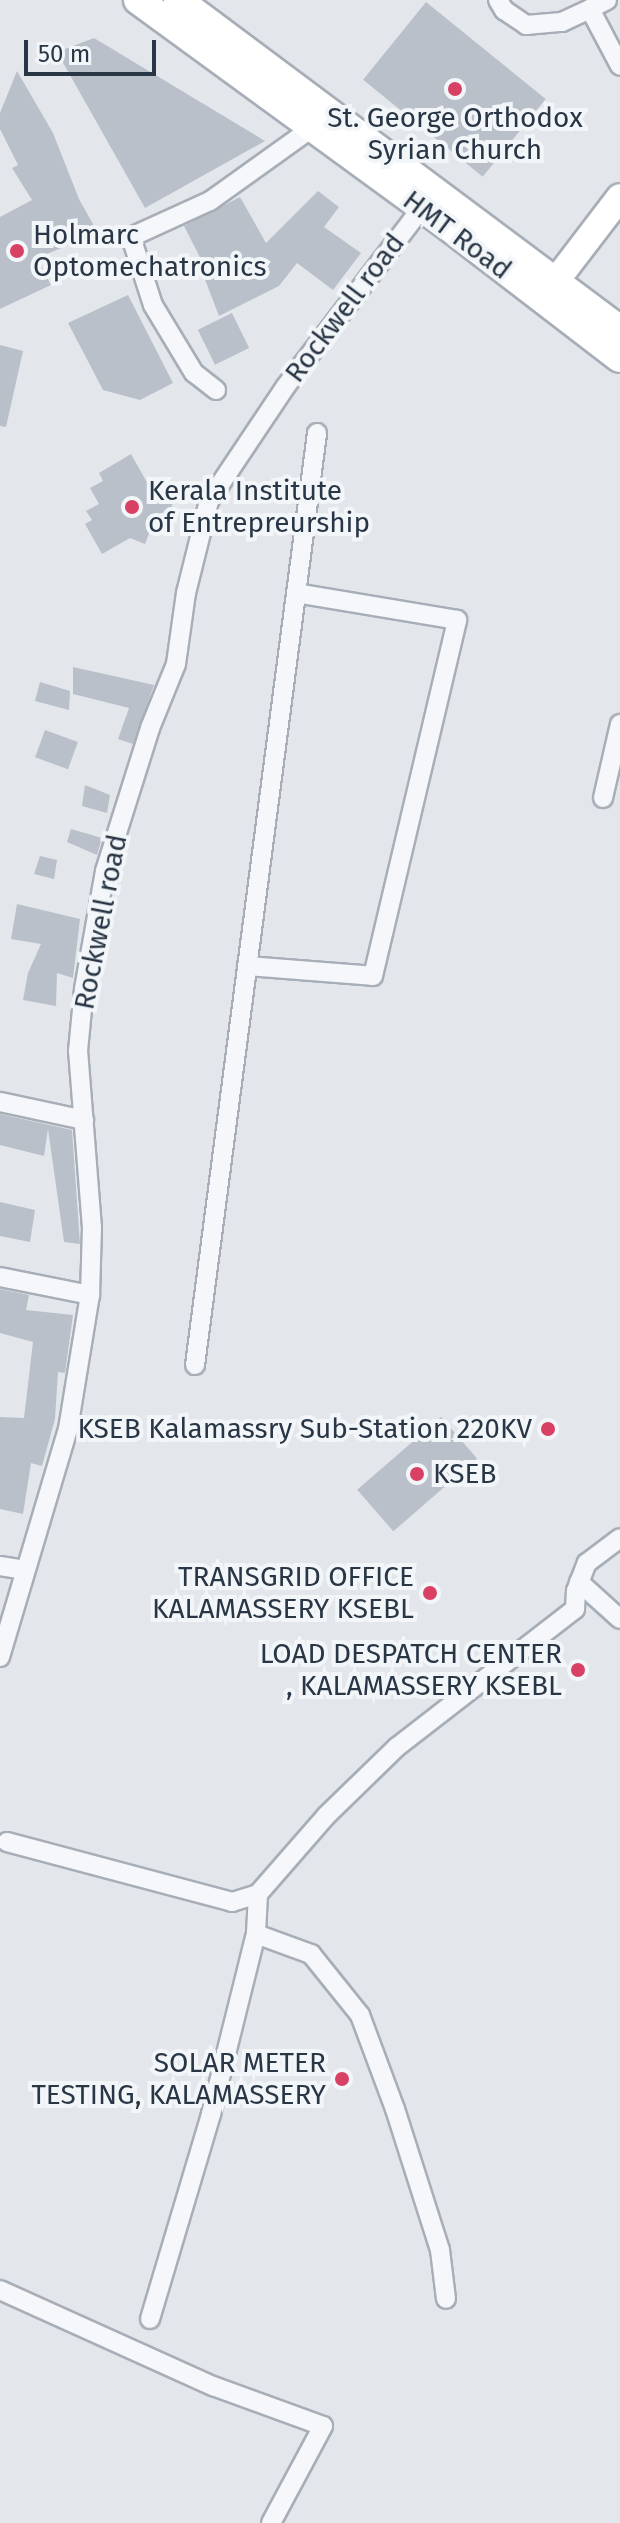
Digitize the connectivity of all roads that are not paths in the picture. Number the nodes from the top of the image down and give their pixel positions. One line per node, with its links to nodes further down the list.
1 (138, 0): 7 (main road, HMT Road)
2 (178, 0): 9 (main road, HMT Road)
3 (498, 0): 5 (street)
4 (607, 0): 5 (street)
5 (590, 9): 6 (street)
6 (620, 66)
7 (312, 128): 9 (main road, HMT Road); 13 (street)
8 (620, 197): 10 (street)
9 (429, 199): 10 (main road, HMT Road); 20 (street, Rockwell road)
10 (549, 290): 11 (main road, HMT Road); 12 (main road, HMT Road)
11 (620, 330)
12 (620, 358)
13 (216, 390)
14 (317, 433): 15 (street)
15 (296, 593): 18 (street); 18 (street)
16 (620, 724): 17 (street)
17 (603, 798)
18 (247, 966): 23 (street)
19 (0, 1102): 20 (street)
20 (84, 1120): 22 (street, Rockwell road)
21 (0, 1277): 22 (street)
22 (90, 1295): 26 (street, Rockwell road)
23 (195, 1365)
24 (620, 1538): 27 (street)
25 (0, 1566): 26 (street)
26 (24, 1570): 29 (street, Rockwell road)
27 (579, 1582): 28 (street); 31 (street)
28 (620, 1619)
29 (0, 1657)
30 (7, 1842): 31 (street)
31 (258, 1894): 32 (street)
32 (256, 1934): 34 (street); 35 (street)
33 (0, 2290): 36 (street)
34 (446, 2299)
35 (150, 2319)
36 (271, 2523)

